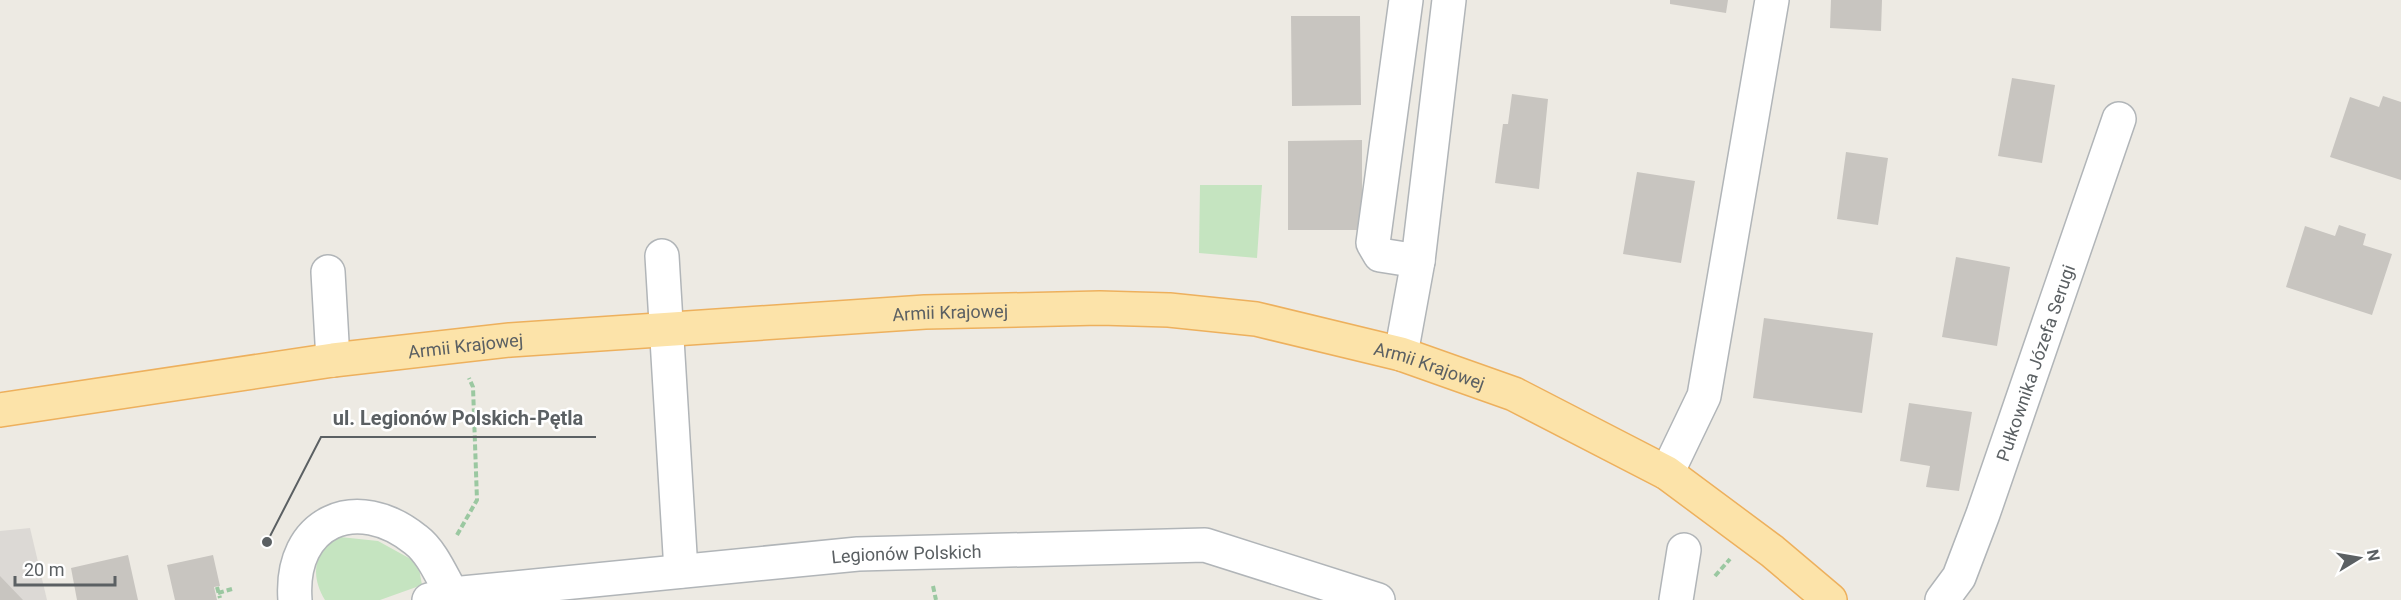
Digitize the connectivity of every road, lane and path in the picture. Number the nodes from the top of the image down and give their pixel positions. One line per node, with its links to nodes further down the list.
1 (1406, 0): 6 (street)
2 (1449, 0): 6 (street)
3 (1772, 0): 13 (street)
4 (2119, 119): 28 (street, Pułkownika Józefa Serugi)
5 (662, 256): 8 (street)
6 (1418, 261): 9 (street)
7 (328, 272): 10 (street)
8 (667, 330): 9 (main road, Armii Krajowej); 10 (main road, Armii Krajowej); 17 (street)
9 (1401, 354): 13 (main road, Armii Krajowej)
10 (333, 360): 12 (main road, Armii Krajowej)
11 (465, 370): 15 (path)
12 (0, 410)
13 (1667, 473): 27 (main road, Armii Krajowej)
14 (1684, 550): 26 (street)
15 (434, 563): 22 (street); 24 (street)
16 (1724, 566): 18 (path)
17 (681, 571): 22 (street, Legionów Polskich); 25 (street, Legionów Polskich)
18 (1717, 575)
19 (217, 587): 21 (path)
20 (232, 589): 21 (path)
21 (219, 593): 23 (path)
22 (441, 597)
23 (220, 598)
24 (295, 600)
25 (1378, 600)
26 (1676, 600)
27 (1830, 600)
28 (1942, 600)

